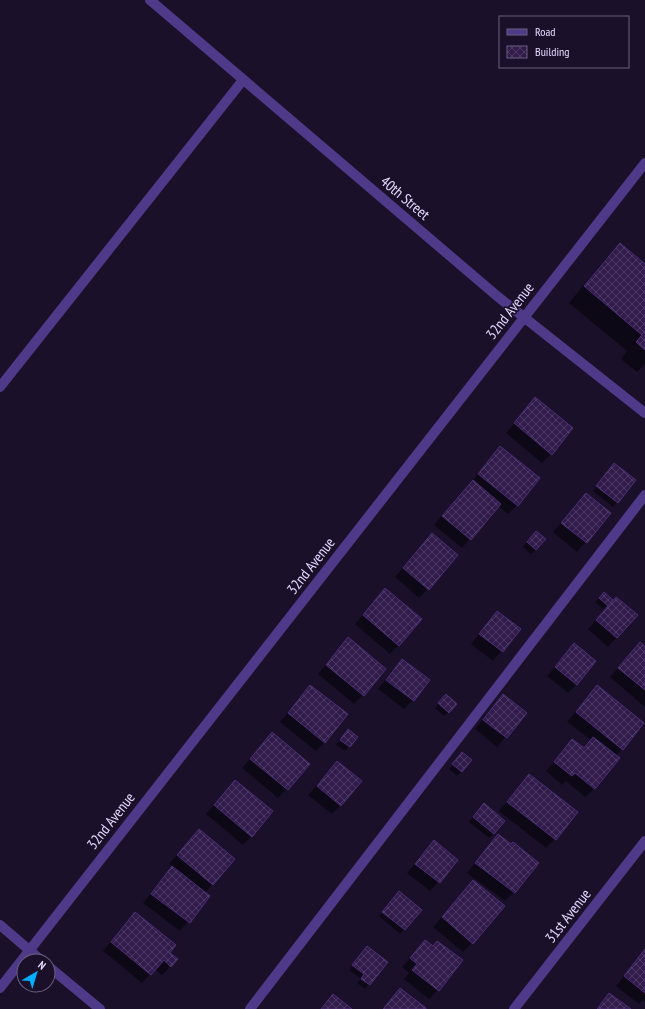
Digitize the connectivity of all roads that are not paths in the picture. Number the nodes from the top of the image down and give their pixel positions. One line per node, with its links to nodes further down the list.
1 (150, 0): 2 (street, 40th Street)
2 (243, 80): 4 (street, 40th Street); 5 (street)
3 (644, 166): 4 (street, 32nd Avenue)
4 (524, 317): 6 (street, 40th Street); 10 (street, 32nd Avenue)
5 (0, 387)
6 (645, 413)
7 (645, 495): 15 (street)
8 (645, 841): 16 (street, 31st Avenue)
9 (0, 925): 10 (street)
10 (30, 950): 11 (street); 13 (street, 32nd Avenue)
11 (33, 953)
12 (56, 973): 14 (street)
13 (0, 988)
14 (100, 1009)
15 (250, 1009)
16 (514, 1009)

